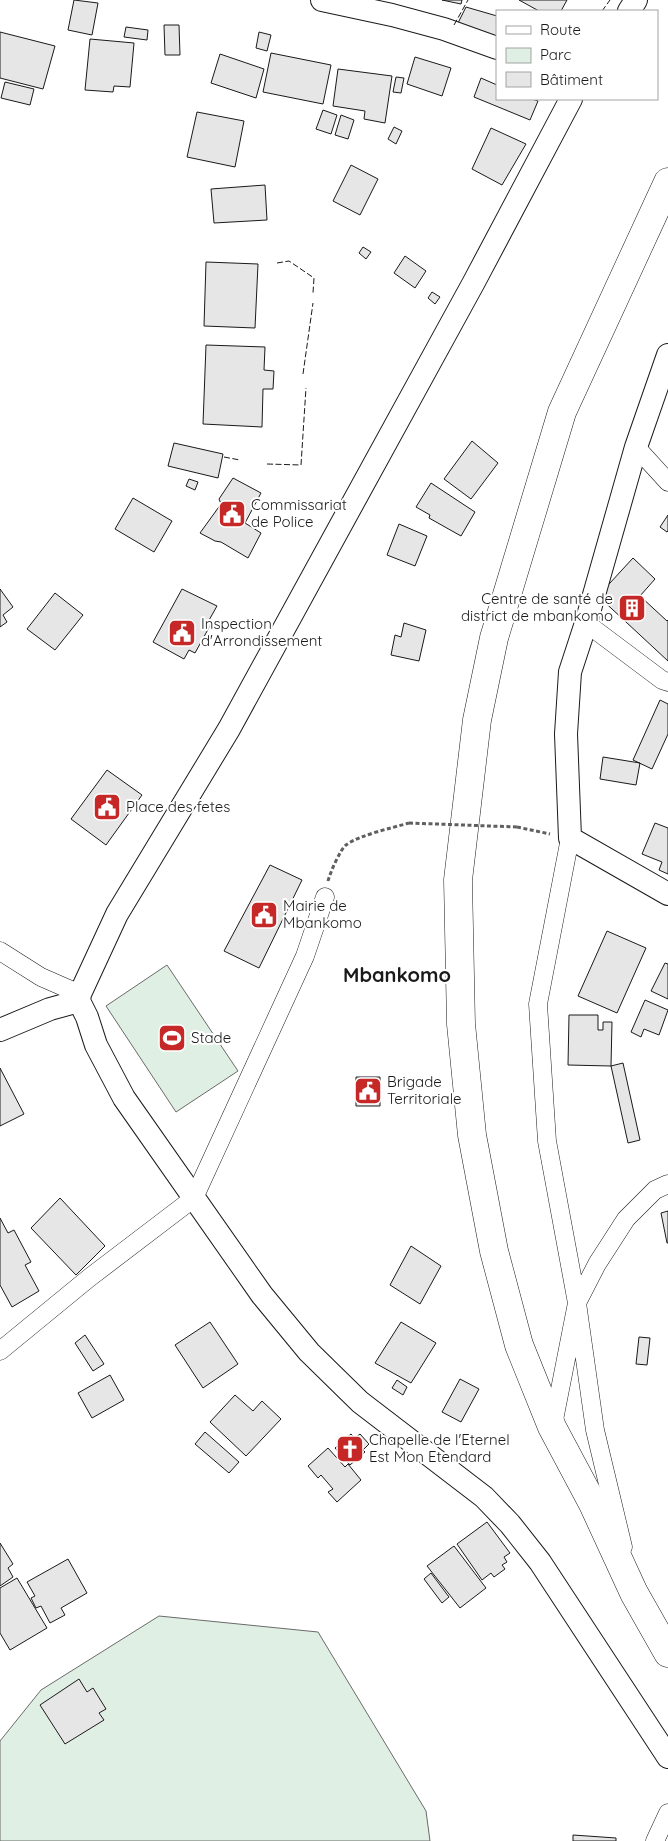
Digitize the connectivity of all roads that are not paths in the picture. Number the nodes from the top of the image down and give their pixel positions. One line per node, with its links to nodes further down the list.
1 (322, 0): 2 (street)
2 (496, 48)
3 (570, 100): 14 (street)
4 (668, 182): 20 (highway)
5 (668, 355): 6 (street)
6 (636, 447): 7 (street); 8 (street)
7 (668, 482)
8 (586, 623): 9 (street); 10 (street)
9 (668, 682)
10 (570, 838): 11 (street); 18 (street)
11 (668, 894)
12 (325, 897): 17 (street)
13 (0, 951): 14 (street)
14 (79, 998): 15 (street); 17 (street)
15 (0, 1030)
16 (668, 1184): 18 (street)
17 (194, 1198): 19 (street); 23 (street)
18 (577, 1303): 20 (street); 21 (street)
19 (0, 1351)
20 (552, 1427): 21 (highway)
21 (634, 1593): 22 (highway)
22 (668, 1653)
23 (668, 1756)
24 (668, 1813): 25 (street)
25 (655, 1841)

